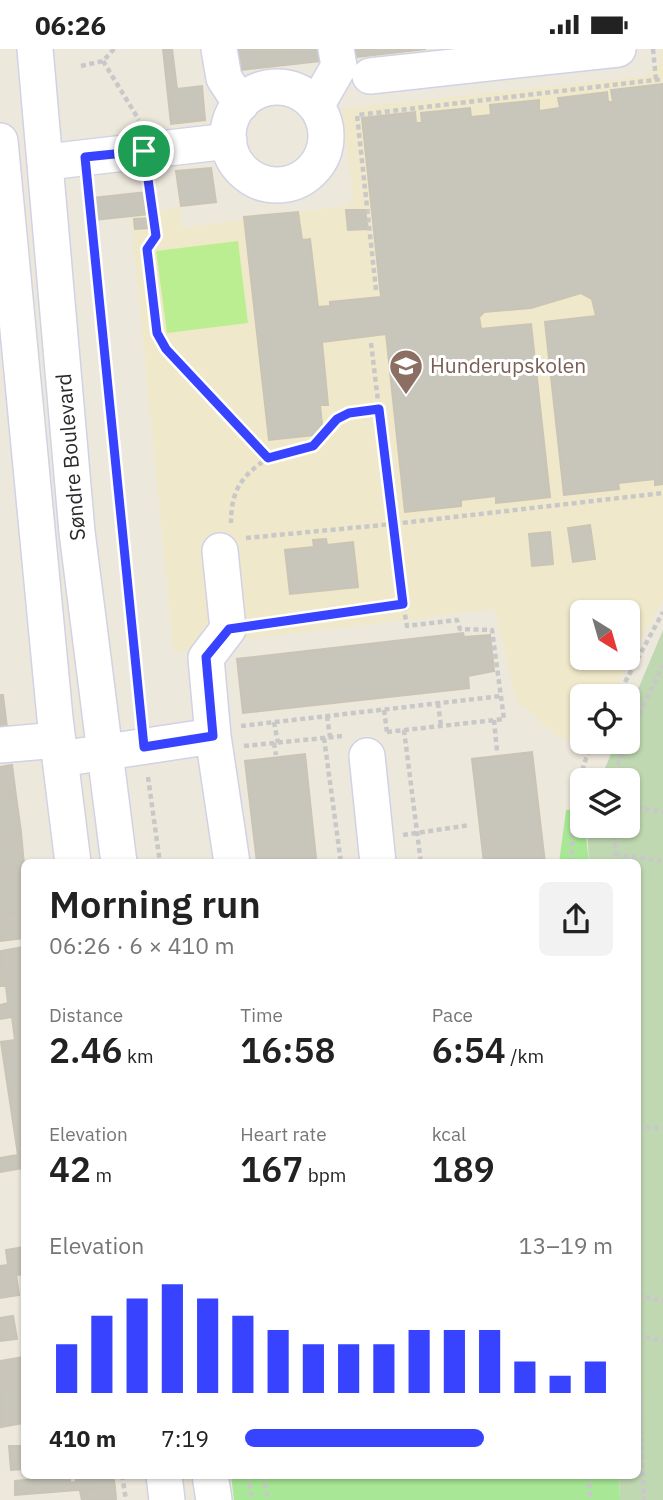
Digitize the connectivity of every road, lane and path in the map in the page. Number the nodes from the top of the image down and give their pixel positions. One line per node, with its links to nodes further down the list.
1 (35, 49): 18 (street, Søndre Boulevard)
2 (114, 49): 7 (path)
3 (219, 49): 12 (street)
4 (336, 49): 13 (street)
5 (618, 49): 9 (street)
6 (653, 49): 11 (path)
7 (103, 61): 8 (path); 14 (path)
8 (81, 66)
9 (370, 76)
10 (663, 79): 11 (path)
11 (656, 80): 19 (path)
12 (240, 104): 13 (street); 16 (street)
13 (316, 106): 16 (street)
14 (143, 139): 16 (street); 17 (street); 23 (path)
15 (0, 141): 22 (street, Søndre Boulevard)
16 (229, 141)
17 (85, 157): 18 (street); 43 (path)
18 (47, 162): 46 (street, Søndre Boulevard)
19 (376, 290)
20 (372, 343): 21 (path)
21 (379, 409): 23 (path); 25 (path)
22 (14, 427): 44 (street, Søndre Boulevard)
23 (268, 458): 26 (path)
24 (663, 493): 25 (path)
25 (393, 524): 26 (path); 27 (path)
26 (223, 545): 29 (street)
27 (403, 604): 29 (path); 32 (path)
28 (663, 612): 31 (path)
29 (229, 629): 40 (street)
30 (663, 665): 35 (path)
31 (624, 684)
32 (501, 696): 33 (path); 45 (path)
33 (438, 703): 34 (path); 38 (path)
34 (384, 710): 36 (path); 41 (path)
35 (640, 713)
36 (327, 716): 37 (path); 60 (path)
37 (274, 722): 40 (path); 47 (path)
38 (441, 726)
39 (404, 730): 51 (path)
40 (213, 733): 43 (street); 59 (street)
41 (377, 744): 54 (street)
42 (0, 745): 44 (street)
43 (144, 747): 46 (street); 58 (path)
44 (58, 750): 46 (street); 56 (street, Søndre Boulevard)
45 (497, 751)
46 (104, 753): 57 (street, Søndre Boulevard)
47 (276, 755)
48 (640, 808): 49 (path)
49 (663, 812)
50 (470, 825): 51 (path)
51 (417, 833): 54 (path); 61 (path)
52 (573, 838): 62 (path)
53 (614, 838): 55 (path)
54 (376, 851)
55 (615, 854): 63 (path); 64 (path)
56 (72, 859)
57 (118, 859)
58 (159, 859)
59 (231, 859)
60 (341, 859)
61 (420, 859)
62 (571, 859)
63 (615, 859)
64 (663, 861)
65 (641, 1127): 66 (path)
66 (663, 1128)
67 (641, 1296): 68 (path)
68 (663, 1301)
69 (641, 1336): 70 (path)
70 (663, 1341)
71 (641, 1433): 84 (path)
72 (123, 1479): 78 (path)
73 (164, 1479): 79 (street)
74 (211, 1479): 80 (street)
75 (248, 1479): 81 (path)
76 (264, 1479): 82 (path)
77 (589, 1479): 83 (path)
78 (126, 1500)
79 (167, 1500)
80 (214, 1500)
81 (251, 1500)
82 (268, 1500)
83 (590, 1500)
84 (644, 1500)

